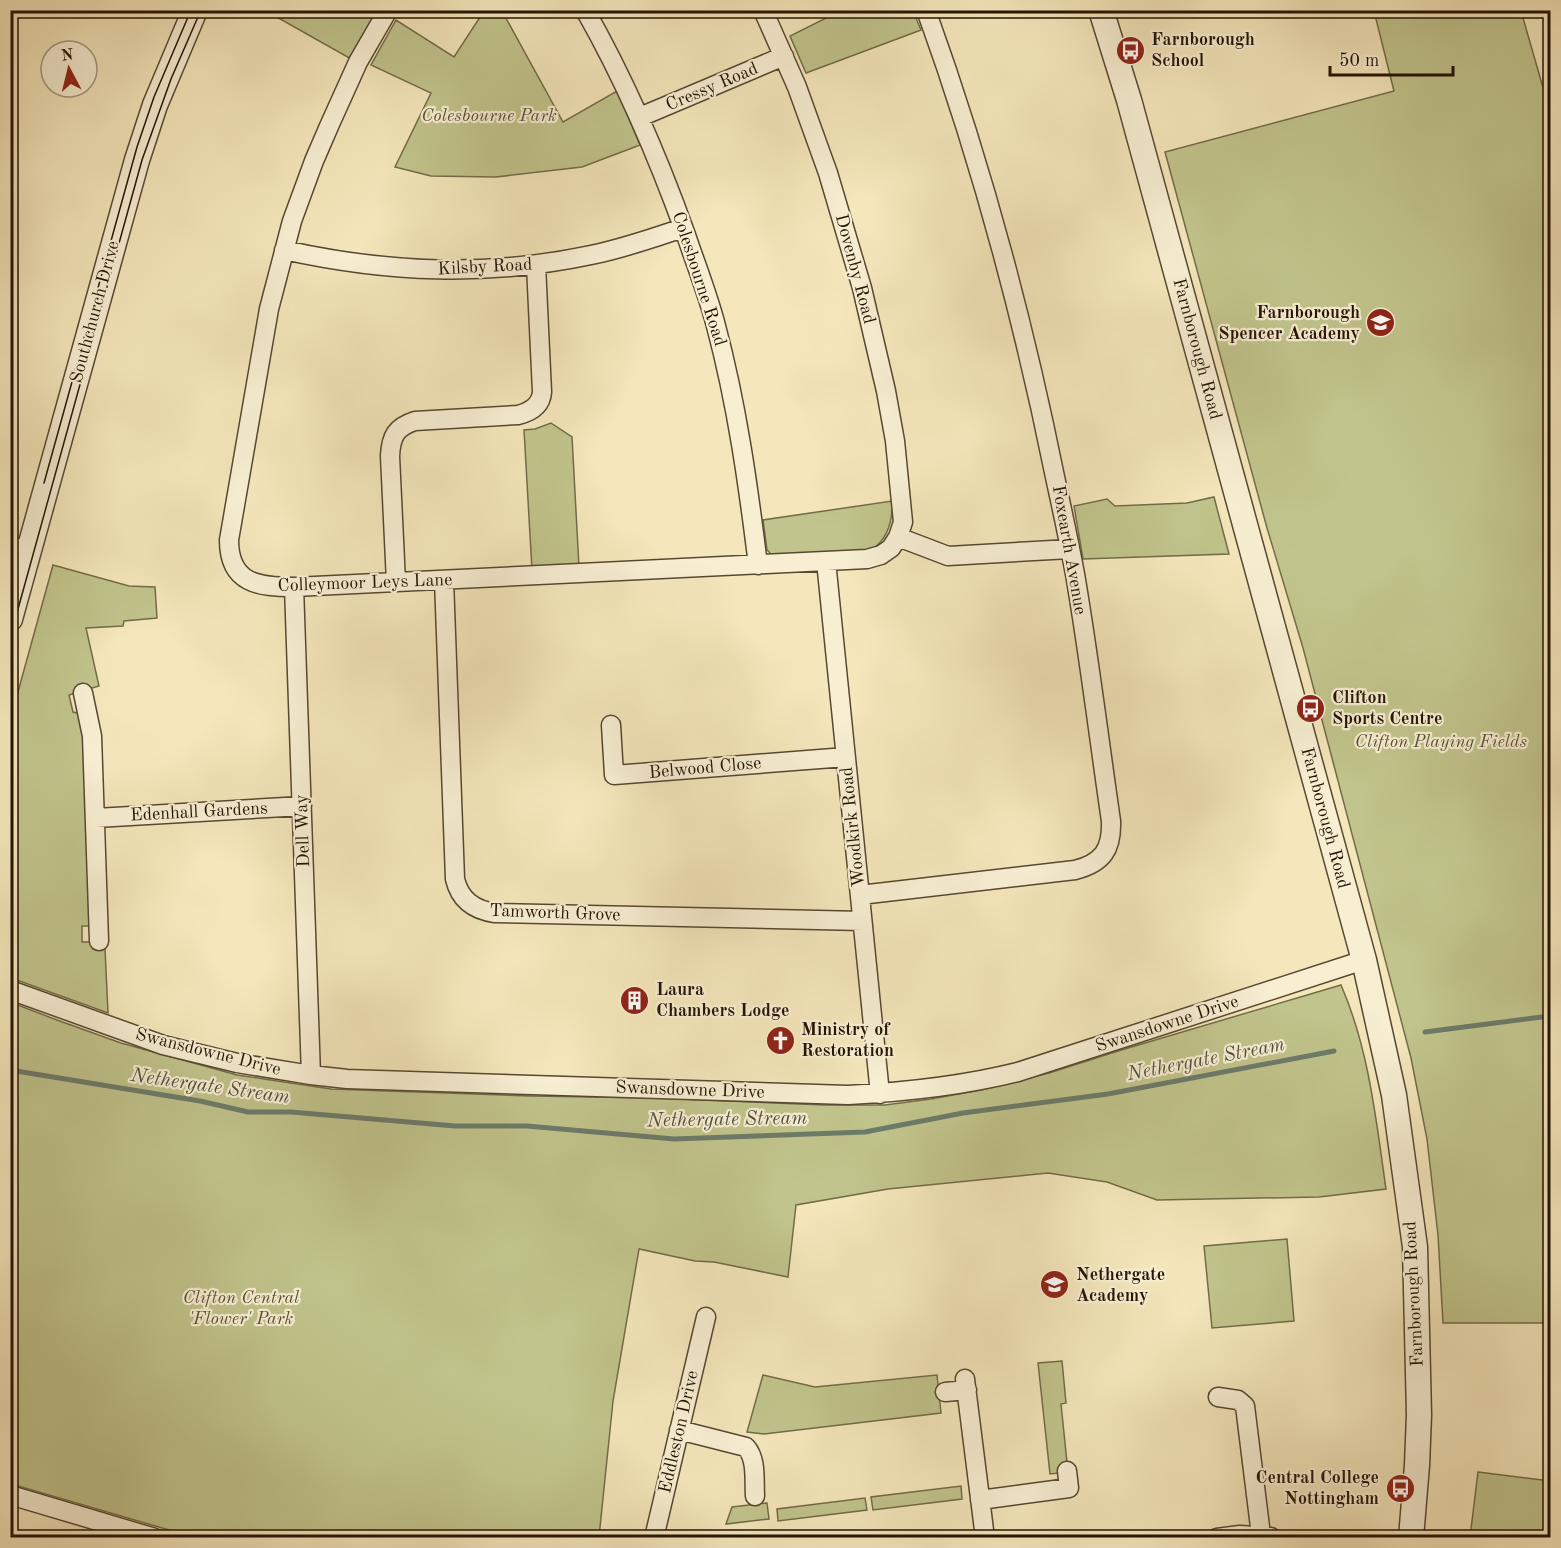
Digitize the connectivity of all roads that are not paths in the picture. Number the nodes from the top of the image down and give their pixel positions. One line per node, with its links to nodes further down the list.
1 (195, 10): 13 (street, Southchurch Drive)
2 (388, 10): 10 (street, Colleymoor Leys Lane)
3 (585, 10): 8 (street, Colesbourne Road)
4 (763, 10): 7 (street, Dovenby Road)
5 (926, 10): 14 (street, Foxearth Avenue)
6 (1101, 10): 29 (street, Farnborough Road)
7 (784, 56): 8 (street, Cressy Road); 12 (street, Dovenby Road)
8 (640, 117): 9 (street, Colesbourne Road)
9 (683, 228): 11 (street, Kilsby Road); 16 (street, Colesbourne Road)
10 (284, 250): 11 (street, Kilsby Road); 19 (street, Colleymoor Leys Lane)
11 (536, 265): 18 (street)
12 (898, 537): 14 (street); 15 (street, Colleymoor Leys Lane)
13 (20, 548): 20 (street, Southchurch Drive)
14 (1070, 549): 26 (street, Foxearth Avenue)
15 (825, 561): 16 (street, Colleymoor Leys Lane); 23 (street, Woodkirk Road)
16 (758, 565): 17 (street, Colleymoor Leys Lane)
17 (444, 579): 18 (street, Colleymoor Leys Lane); 27 (street, Tamworth Grove)
18 (396, 582): 19 (street, Colleymoor Leys Lane)
19 (294, 587): 24 (street, Dell Way)
20 (10, 619)
21 (82, 693): 25 (street)
22 (611, 725): 23 (street, Belwood Close)
23 (846, 757): 26 (street, Woodkirk Road)
24 (302, 806): 25 (street, Edenhall Gardens); 31 (street, Dell Way)
25 (96, 818): 28 (street)
26 (860, 895): 27 (street, Woodkirk Road)
27 (862, 921): 32 (street, Woodkirk Road)
28 (94, 936)
29 (1364, 960): 32 (street, Swansdowne Drive); 47 (street, Farnborough Road)
30 (10, 990): 31 (street, Swansdowne Drive)
31 (311, 1075): 32 (street, Swansdowne Drive)
32 (880, 1094)
33 (699, 1322): 36 (street, Eddleston Drive)
34 (945, 1392): 40 (street)
35 (1218, 1398): 42 (street)
36 (680, 1430): 38 (street); 44 (street, Eddleston Drive)
37 (1067, 1471): 40 (street)
38 (755, 1496)
39 (11, 1498): 43 (street)
40 (980, 1500): 45 (street)
41 (1241, 1536): 42 (street); 46 (street)
42 (1267, 1536)
43 (155, 1538)
44 (654, 1538)
45 (985, 1538)
46 (1217, 1538)
47 (1411, 1538)

